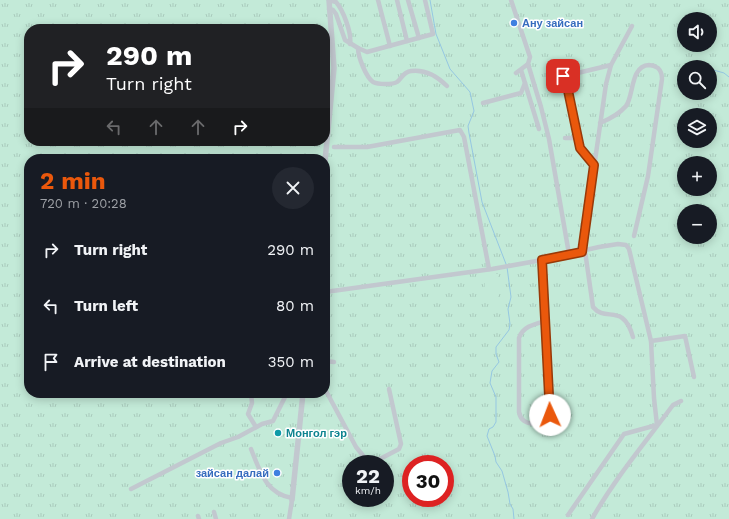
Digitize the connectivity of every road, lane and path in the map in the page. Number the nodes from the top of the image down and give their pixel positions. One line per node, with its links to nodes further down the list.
1 (329, 0): 7 (street); 11 (street)
2 (378, 0): 12 (street)
3 (397, 0): 10 (street)
4 (408, 0): 9 (street)
5 (425, 0): 9 (street)
6 (511, 0): 14 (street)
7 (329, 9): 11 (street); 23 (street)
8 (632, 26): 15 (street)
9 (419, 38): 10 (street)
10 (408, 41): 12 (street)
11 (350, 44): 13 (street)
12 (390, 46): 13 (street)
13 (358, 48): 21 (street)
14 (528, 64): 17 (street); 32 (street)
15 (611, 64): 19 (street); 24 (street)
16 (551, 69): 19 (street)
17 (521, 70): 18 (street); 20 (street)
18 (516, 73)
19 (565, 76): 27 (street)
20 (525, 83): 22 (street); 25 (street)
21 (447, 86)
22 (483, 103)
23 (330, 109)
24 (600, 123): 29 (street); 30 (street)
25 (539, 129)
26 (565, 138): 27 (street)
27 (577, 138): 29 (street)
28 (334, 147): 34 (street)
29 (594, 165): 31 (street)
30 (634, 236)
31 (583, 251): 32 (street); 37 (street); 38 (street)
32 (569, 254): 33 (street)
33 (542, 260): 34 (street); 36 (street)
34 (489, 269): 35 (street)
35 (330, 291)
36 (546, 321): 36 (street)
37 (633, 337)
38 (651, 341): 41 (street); 48 (street)
39 (330, 362): 40 (street)
40 (334, 362)
41 (694, 377)
42 (389, 390): 46 (street)
43 (252, 398): 49 (street)
44 (285, 398): 49 (street)
45 (302, 398): 52 (street)
46 (330, 398)
47 (681, 401): 48 (street)
48 (657, 426): 54 (street); 57 (street)
49 (256, 427): 51 (street)
50 (251, 449): 52 (street)
51 (131, 489)
52 (292, 499): 56 (street)
53 (214, 512): 55 (street)
54 (568, 515)
55 (216, 519)
56 (289, 519)
57 (592, 519)

